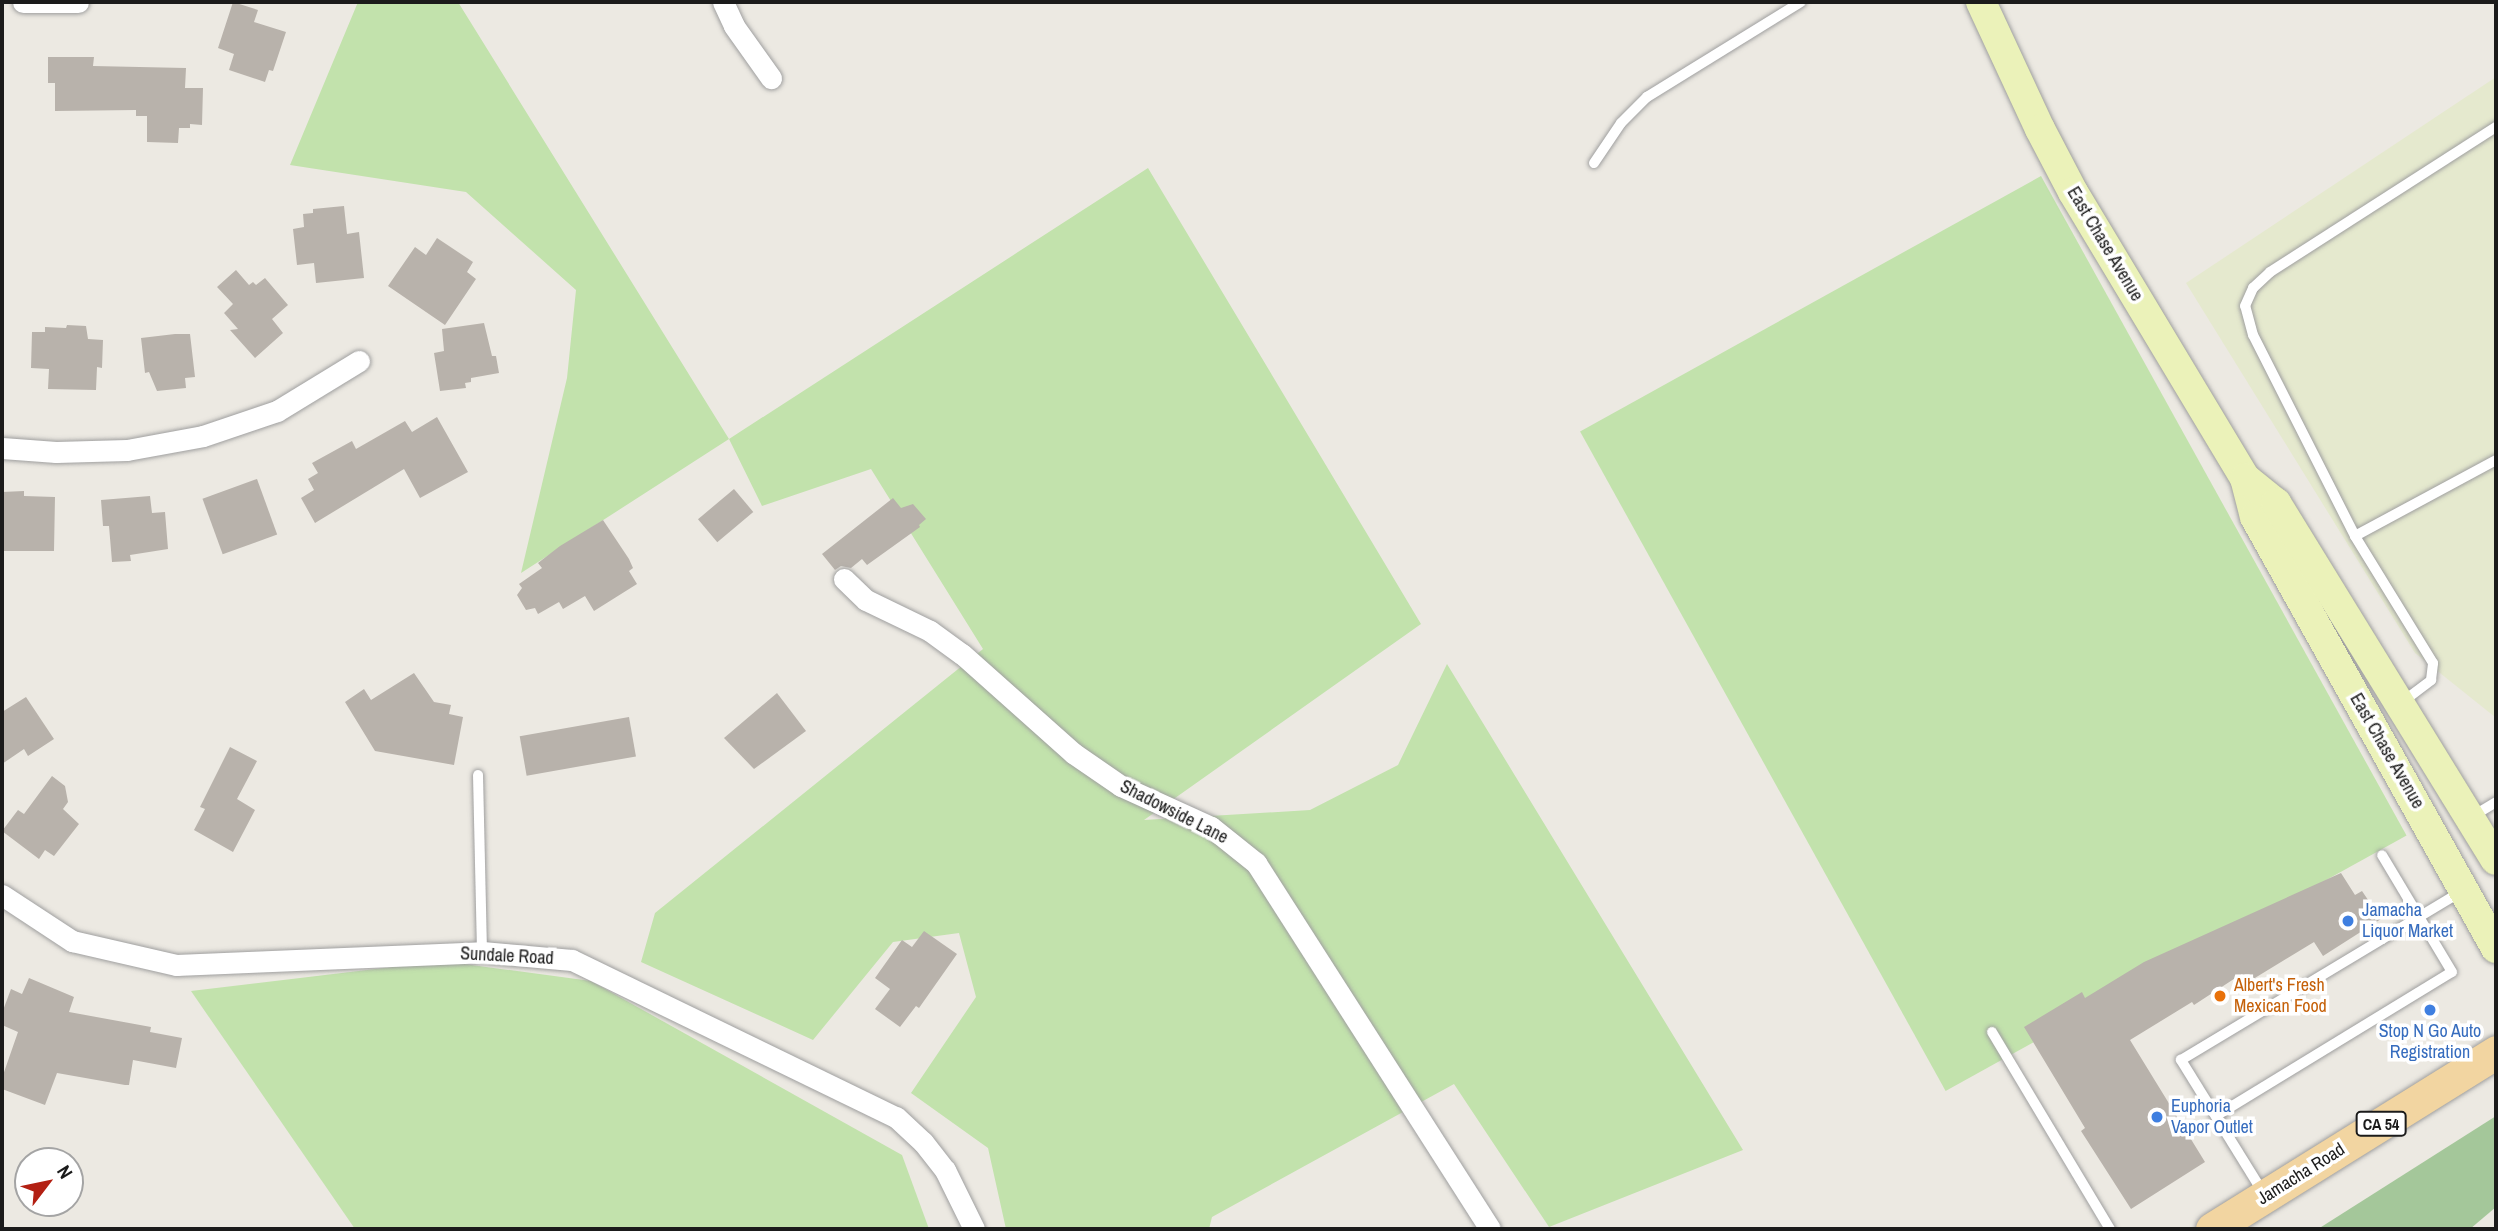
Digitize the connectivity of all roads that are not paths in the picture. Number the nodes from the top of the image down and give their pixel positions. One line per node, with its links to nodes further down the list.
1 (23, 2): 2 (street)
2 (78, 2)
3 (723, 2): 6 (street)
4 (1801, 2): 8 (lane)
5 (1981, 2): 12 (main road, East Chase Avenue)
6 (772, 78)
7 (2496, 127): 13 (lane)
8 (1594, 163)
9 (359, 361): 10 (street)
10 (2, 449)
11 (2496, 460): 13 (lane)
12 (2245, 478): 15 (main road, East Chase Avenue); 21 (main road, East Chase Avenue)
13 (2355, 536): 15 (lane)
14 (844, 579): 31 (street, Shadowside Lane)
15 (2401, 703): 18 (main road, East Chase Avenue)
16 (478, 775): 25 (lane)
17 (2496, 802): 18 (lane)
18 (2470, 817): 20 (main road, East Chase Avenue)
19 (2382, 855): 23 (lane)
20 (2496, 860)
21 (2464, 890): 23 (lane); 24 (main road, East Chase Avenue)
22 (2, 895): 25 (street, Sundale Road)
23 (2419, 917): 28 (lane); 28 (lane)
24 (2496, 948)
25 (481, 952): 30 (street, Sundale Road)
26 (1992, 1032): 32 (lane)
27 (2496, 1052): 29 (main road, Jamacha Road / CA 54)
28 (2216, 1116): 29 (lane)
29 (2265, 1196): 33 (main road, Jamacha Road / CA 54)
30 (974, 1229)
31 (1490, 1229)
32 (2110, 1229)
33 (2212, 1229)

